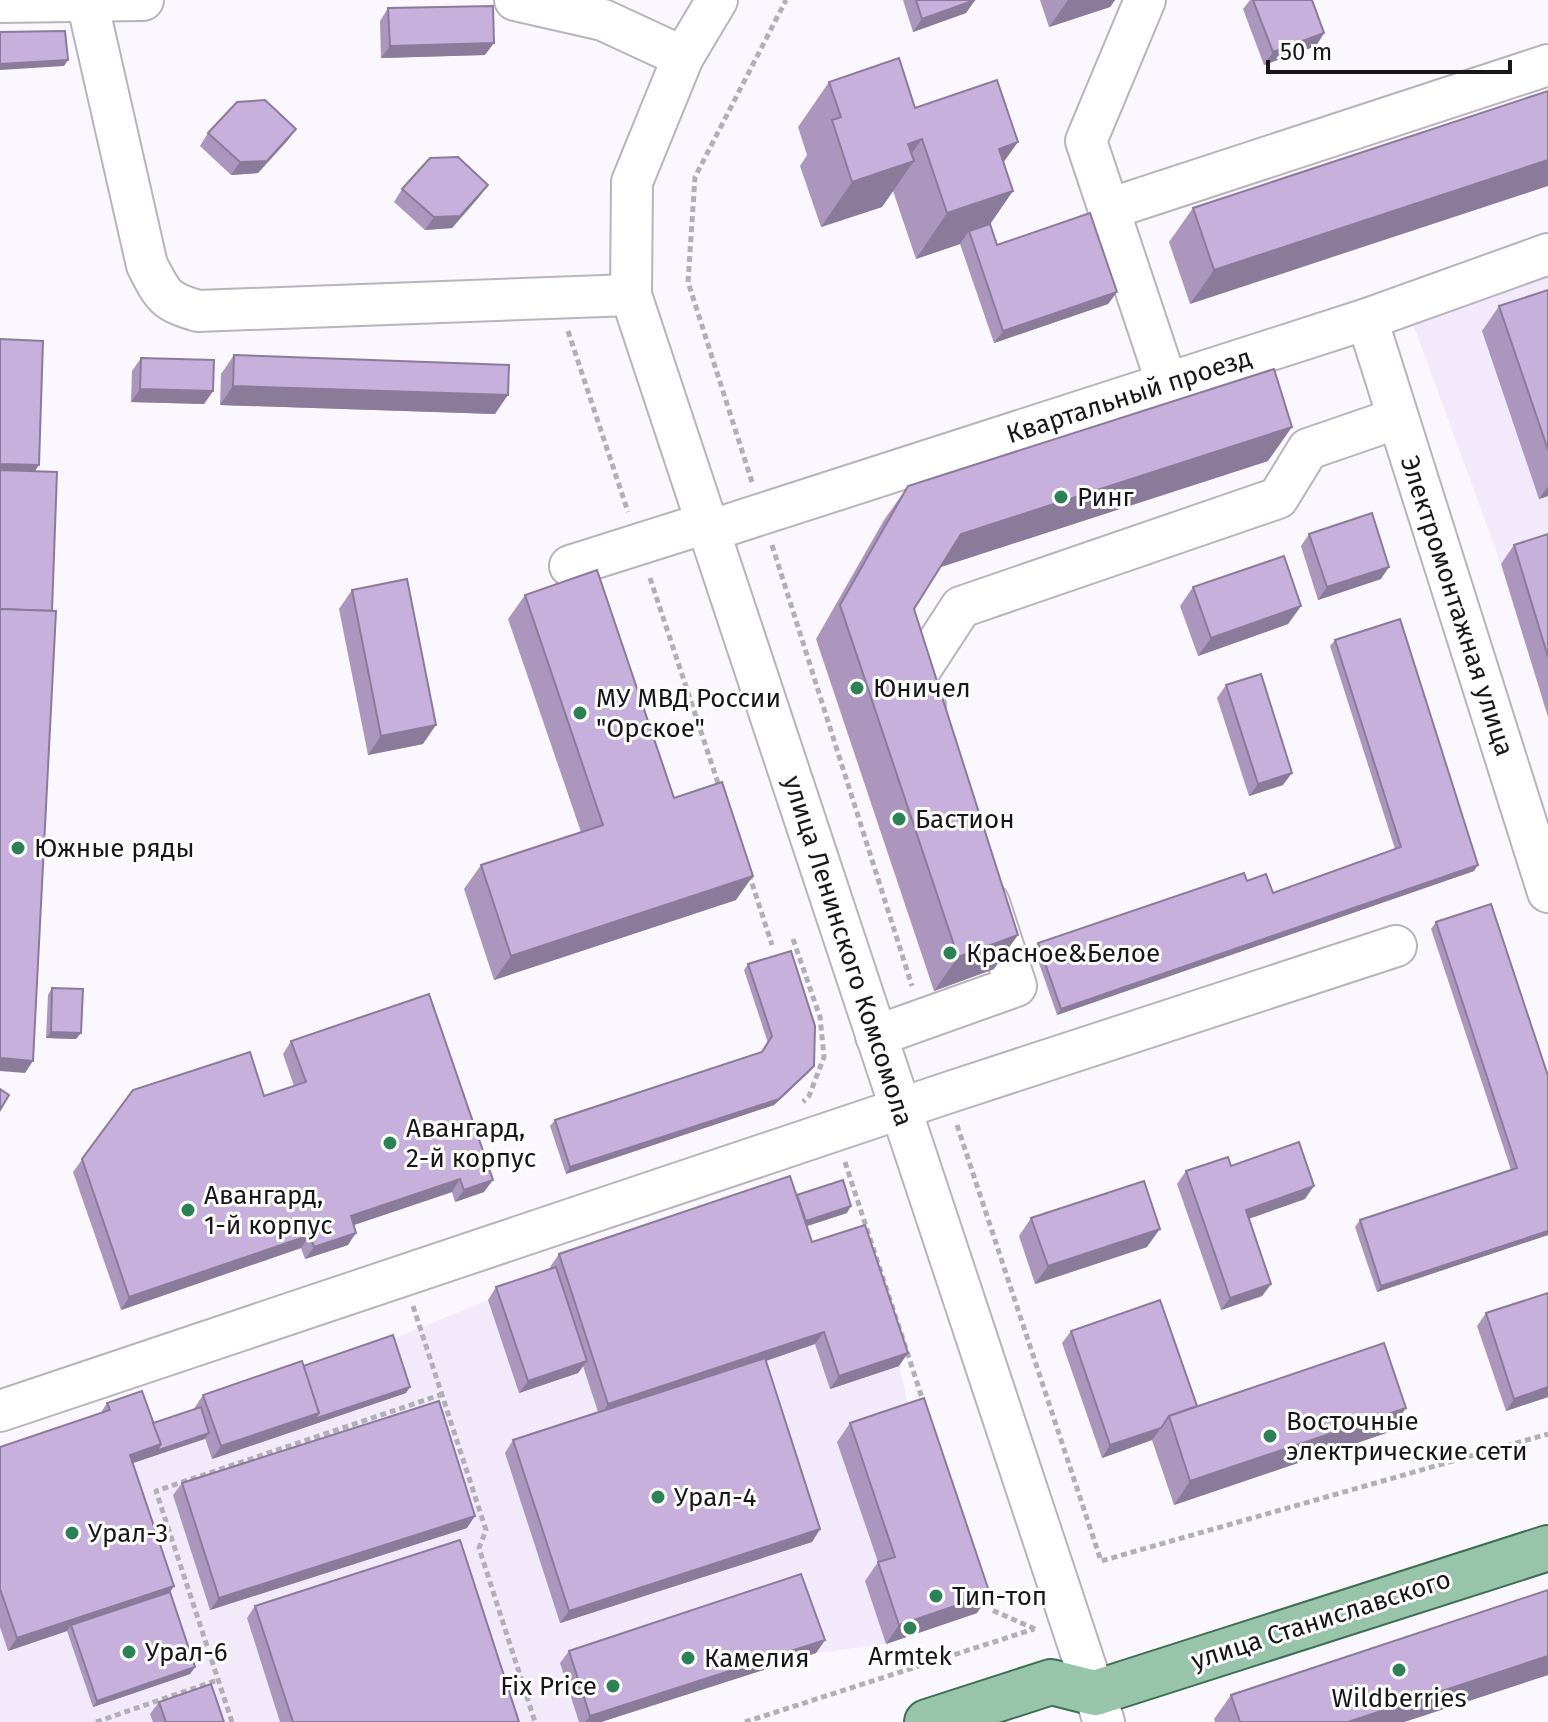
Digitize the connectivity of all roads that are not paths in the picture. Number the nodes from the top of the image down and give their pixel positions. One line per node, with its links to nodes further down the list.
1 (143, 0): 5 (street)
2 (515, 0): 7 (street)
3 (717, 0): 7 (street, улица Ленинского Комсомола)
4 (1145, 0): 9 (street)
5 (87, 1): 6 (street); 11 (street)
6 (0, 2)
7 (683, 57): 11 (street, улица Ленинского Комсомола)
8 (1548, 65): 9 (street)
9 (1109, 209): 13 (street)
10 (1548, 254): 12 (street, Квартальный проезд)
11 (631, 295): 15 (street, улица Ленинского Комсомола)
12 (1367, 319): 13 (street, Квартальный проезд); 14 (street, Электромонтажная улица)
13 (1167, 384): 15 (street, Квартальный проезд)
14 (1398, 418): 17 (street); 19 (street, Электромонтажная улица)
15 (708, 527): 16 (street, Квартальный проезд); 21 (street, улица Ленинского Комсомола)
16 (570, 566)
17 (935, 735)
18 (978, 867): 21 (street)
19 (1548, 892)
20 (1396, 946): 22 (street)
21 (876, 1036): 22 (street, улица Ленинского Комсомола)
22 (900, 1108): 23 (street); 25 (street, улица Ленинского Комсомола)
23 (0, 1411)
24 (1548, 1548): 25 (main road, улица Станиславского)
25 (1090, 1712): 26 (main road)
26 (927, 1722)

